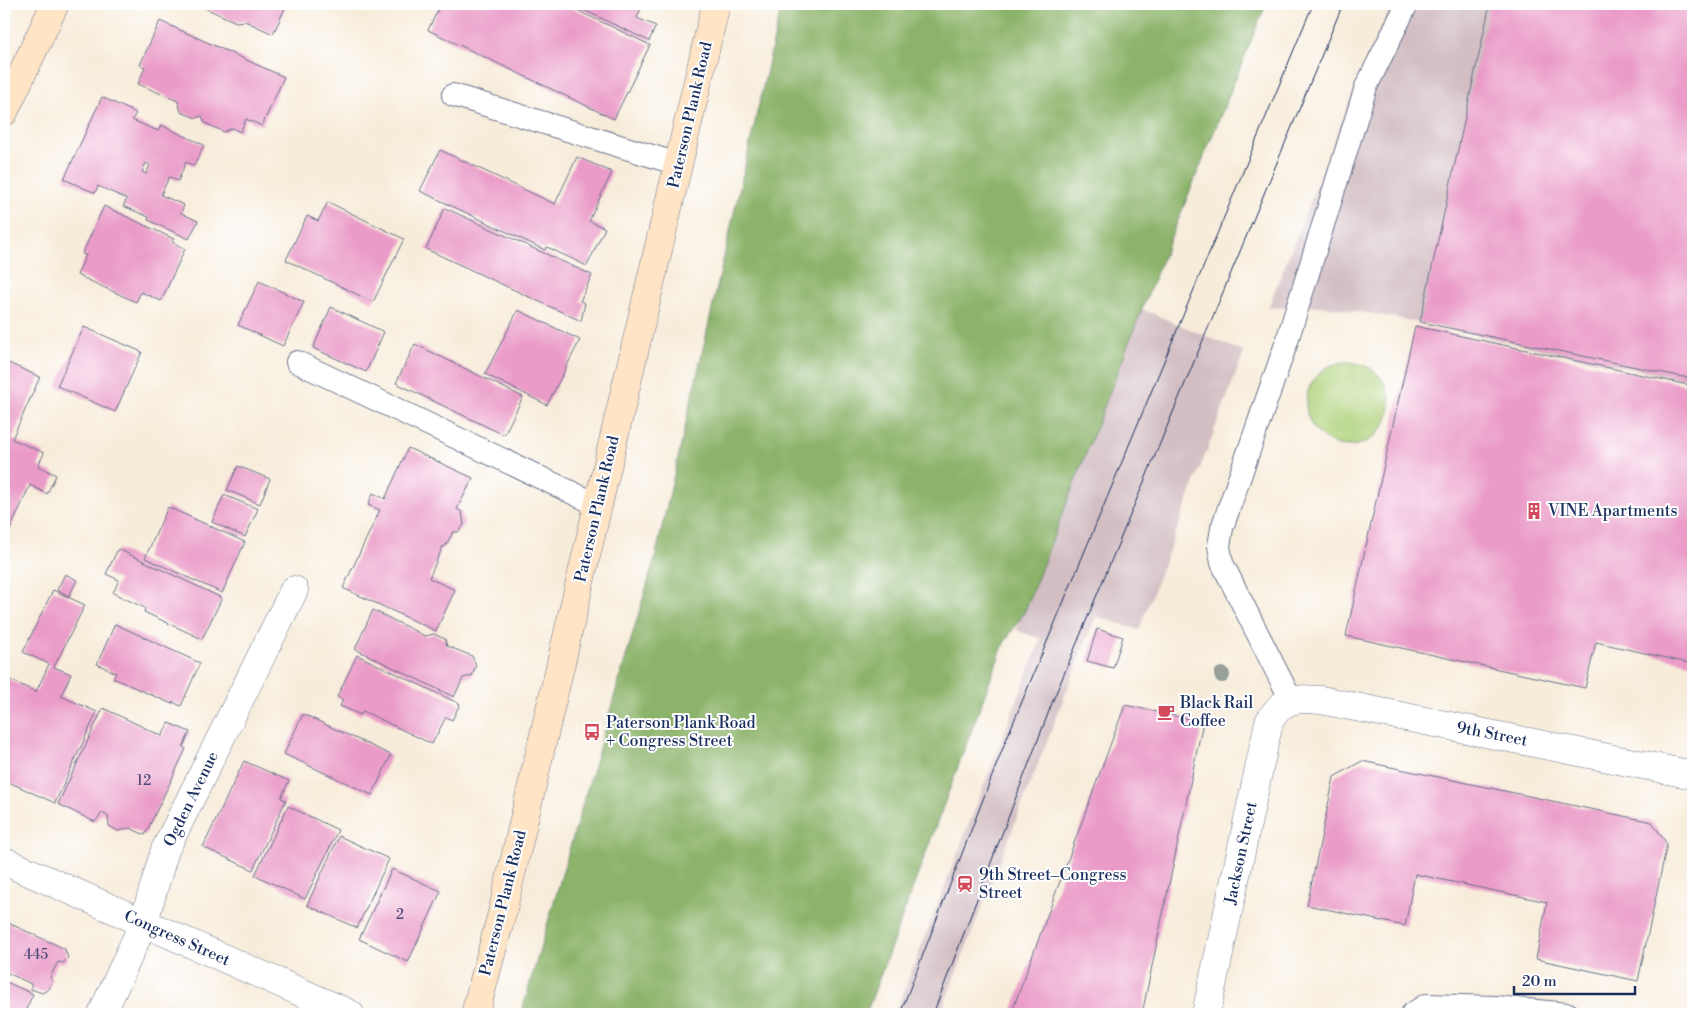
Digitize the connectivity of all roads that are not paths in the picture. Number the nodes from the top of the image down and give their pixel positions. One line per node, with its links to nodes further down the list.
1 (55, 4): 5 (main road)
2 (716, 4): 6 (main road, Paterson Plank Road)
3 (1407, 4): 10 (lane)
4 (453, 95): 6 (lane)
5 (4, 112)
6 (678, 164): 8 (main road, Paterson Plank Road)
7 (297, 362): 8 (lane)
8 (598, 505): 16 (main road, Paterson Plank Road)
9 (294, 590): 13 (street, Ogden Avenue)
10 (1291, 700): 11 (street, 9th Street); 17 (street, Jackson Street)
11 (1693, 775)
12 (4, 861): 13 (street, Congress Street)
13 (143, 924): 14 (street, Ogden Avenue); 15 (street, Congress Street)
14 (102, 1014)
15 (350, 1014)
16 (474, 1014)
17 (1206, 1014)
18 (1412, 1014): 19 (lane)
19 (1568, 1014)

